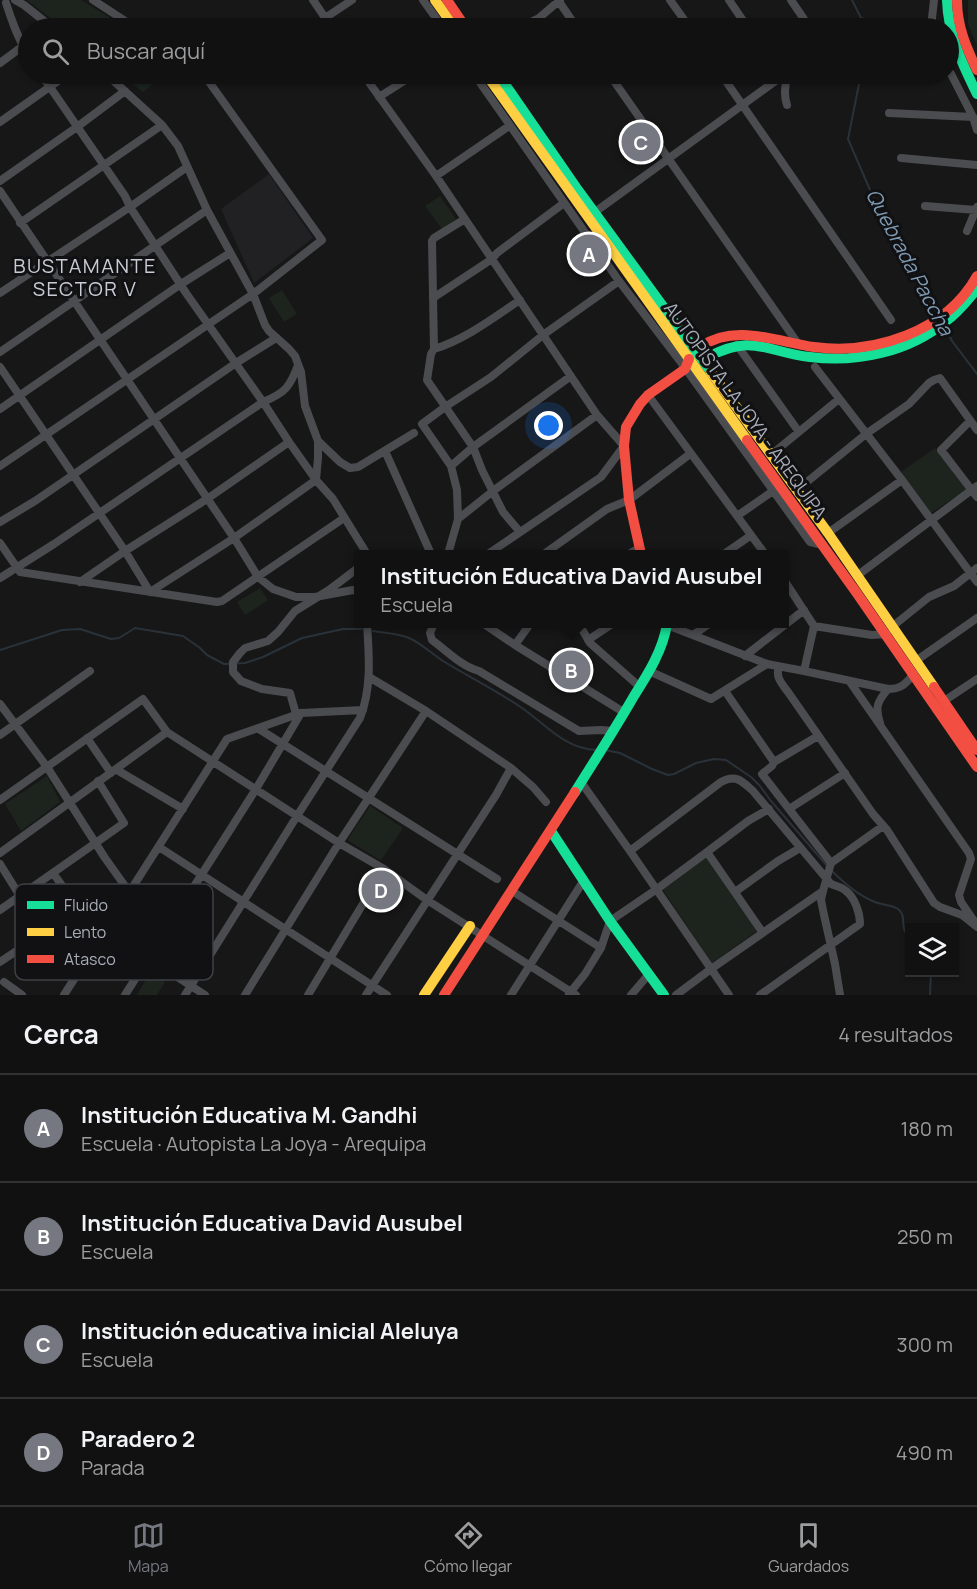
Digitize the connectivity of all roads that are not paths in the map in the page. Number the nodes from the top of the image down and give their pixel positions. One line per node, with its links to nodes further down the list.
1 (93, 0): 15 (street)
2 (313, 0): 16 (street)
3 (352, 0): 16 (street)
4 (423, 0): 17 (street)
5 (435, 0): 18 (main road)
6 (447, 0): 19 (main road)
7 (559, 0): 20 (street); 21 (street)
8 (670, 0): 22 (street)
9 (729, 0): 23 (street)
10 (791, 0): 24 (street)
11 (934, 0): 25 (street)
12 (949, 0): 26 (main road)
13 (7, 2): 14 (street); 28 (street)
14 (40, 18)
15 (121, 18)
16 (325, 18)
17 (436, 18)
18 (448, 18)
19 (459, 18)
20 (539, 18)
21 (571, 18)
22 (683, 18)
23 (741, 18)
24 (803, 18)
25 (932, 18)
26 (958, 18)
27 (959, 24): 31 (main road)
28 (18, 32)
29 (18, 50): 30 (street)
30 (0, 63)
31 (973, 65): 48 (main road)
32 (48, 84): 46 (street)
33 (54, 84): 46 (street)
34 (117, 84): 47 (street)
35 (210, 84): 85 (street)
36 (370, 84): 49 (street)
37 (399, 84): 49 (street)
38 (481, 84): 56 (street)
39 (493, 84): 100 (main road, AUTOPISTA LA JOYA - AREQUIPA)
40 (505, 84): 72 (main road, AUTOPISTA LA JOYA - AREQUIPA)
41 (616, 84): 60 (street)
42 (728, 84): 50 (street)
43 (772, 84): 50 (street)
44 (784, 84): 51 (street)
45 (956, 84): 53 (street)
46 (50, 87): 54 (street); 57 (street)
47 (125, 91): 55 (street); 57 (street)
48 (977, 94)
49 (379, 97): 64 (street)
50 (743, 105): 60 (street); 89 (street)
51 (787, 105)
52 (889, 113): 53 (street)
53 (973, 117): 58 (street)
54 (0, 122)
55 (162, 125): 62 (street); 63 (street)
56 (509, 126): 64 (street); 67 (street)
57 (77, 127): 62 (street); 65 (street)
58 (977, 130)
59 (901, 158): 61 (street)
60 (669, 160): 72 (street); 95 (street)
61 (977, 165)
62 (104, 166): 69 (street); 74 (street)
63 (187, 167): 69 (street); 71 (street)
64 (436, 176): 73 (street)
65 (0, 181)
66 (0, 191): 74 (street)
67 (564, 203): 78 (street); 81 (street)
68 (924, 206): 70 (street)
69 (130, 207): 76 (street); 79 (street)
70 (976, 208): 75 (street)
71 (207, 210): 76 (street); 77 (street)
72 (595, 212): 100 (main road, AUTOPISTA LA JOYA - AREQUIPA)
73 (465, 219): 78 (street); 86 (street)
74 (20, 223): 79 (street)
75 (967, 231)
76 (156, 246): 82 (street); 88 (street)
77 (230, 253): 82 (street); 85 (street)
78 (492, 260): 86 (street); 87 (street)
79 (48, 261): 84 (street); 88 (street)
80 (977, 276): 97 (main road)
81 (619, 281): 91 (street); 100 (street)
82 (181, 284): 90 (street); 93 (street)
83 (977, 290): 97 (main road)
84 (0, 293)
85 (253, 294): 90 (street); 92 (street)
86 (433, 298): 96 (street)
87 (520, 300): 91 (street); 96 (street)
88 (74, 302): 93 (street); 98 (street)
89 (891, 320)
90 (207, 324): 101 (street); 106 (street)
91 (543, 335): 105 (street); 111 (street)
92 (276, 338): 101 (street); 102 (street)
93 (101, 340): 106 (street); 107 (street)
94 (737, 345): 99 (main road); 100 (main road); 117 (street)
95 (799, 345): 97 (main road); 99 (street); 100 (main road)
96 (434, 349): 111 (street)
97 (878, 349): 99 (main road)
98 (0, 352)
99 (808, 357)
100 (688, 361): 108 (main road); 127 (main road, AUTOPISTA LA JOYA - AREQUIPA); 136 (street); 151 (main road, AUTOPISTA LA JOYA - AREQUIPA)
101 (236, 363): 110 (street); 114 (street)
102 (298, 364): 110 (street); 121 (street)
103 (0, 367): 107 (street)
104 (815, 368): 109 (street)
105 (571, 376): 113 (street); 124 (street)
106 (127, 380): 114 (street); 120 (street)
107 (20, 395): 112 (street); 120 (street)
108 (648, 395): 123 (main road); 126 (street)
109 (839, 399): 117 (street); 119 (street)
110 (263, 402): 122 (street); 128 (street)
111 (445, 407): 124 (street); 130 (street)
112 (0, 409)
113 (597, 415): 123 (street); 134 (street)
114 (154, 420): 128 (street); 131 (street)
115 (970, 421): 116 (street); 119 (street); 137 (street)
116 (977, 430)
117 (800, 432): 127 (street)
118 (414, 433): 125 (street)
119 (866, 434): 133 (street); 135 (street)
120 (46, 435): 129 (street); 131 (street)
121 (318, 441): 125 (street); 132 (street)
122 (289, 442): 132 (street); 138 (street)
123 (624, 446): 139 (main road); 146 (street)
124 (473, 447): 130 (street); 134 (street)
125 (385, 452): 153 (street)
126 (690, 454): 139 (street); 141 (street)
127 (772, 454): 135 (main road, AUTOPISTA LA JOYA - AREQUIPA)
128 (180, 459): 138 (street); 140 (street)
129 (0, 466)
130 (451, 466): 143 (street)
131 (72, 475): 140 (street); 145 (street)
132 (316, 480): 142 (street); 149 (street)
133 (902, 480): 144 (street); 147 (street)
134 (493, 490): 143 (street); 146 (street)
135 (797, 490): 147 (main road, AUTOPISTA LA JOYA - AREQUIPA)
136 (773, 491): 141 (street); 151 (street)
137 (975, 491): 144 (street)
138 (207, 499): 149 (street); 160 (street)
139 (629, 500): 156 (street); 157 (main road)
140 (99, 514): 160 (street); 161 (street)
141 (737, 516): 148 (street)
142 (344, 518): 152 (street); 165 (street)
143 (458, 519): 154 (street)
144 (931, 520): 162 (street); 164 (street)
145 (0, 522)
146 (520, 532): 155 (street)
147 (828, 533): 164 (main road, AUTOPISTA LA JOYA - AREQUIPA)
148 (750, 536): 158 (street); 159 (street)
149 (234, 538): 165 (street); 171 (street)
150 (0, 543): 161 (street)
151 (824, 545): 187 (main road, AUTOPISTA LA JOYA - AREQUIPA)
152 (364, 550)
153 (429, 550)
154 (449, 550)
155 (495, 550)
156 (551, 550)
157 (640, 550)
158 (731, 550)
159 (761, 550)
160 (125, 551): 167 (street); 171 (street)
161 (16, 567): 166 (street); 167 (street)
162 (974, 570): 168 (street); 187 (street)
163 (354, 571): 172 (street)
164 (858, 575): 187 (main road, AUTOPISTA LA JOYA - AREQUIPA)
165 (258, 577): 171 (street); 172 (street)
166 (0, 578)
167 (80, 582): 171 (street)
168 (977, 582)
169 (789, 588): 173 (street)
170 (354, 590): 172 (street)
171 (150, 592)
172 (315, 597): 210 (street)
173 (804, 610): 175 (street); 176 (street)
174 (977, 618): 192 (street)
175 (789, 622)
176 (814, 626): 187 (street); 197 (street)
177 (367, 628): 199 (street)
178 (432, 628): 214 (street)
179 (490, 628): 190 (street)
180 (527, 628): 190 (street)
181 (581, 628): 189 (street)
182 (606, 628): 189 (street)
183 (666, 628): 196 (main road)
184 (676, 628): 188 (street)
185 (703, 628): 188 (street)
186 (781, 628): 191 (street)
187 (890, 630): 192 (main road, AUTOPISTA LA JOYA - AREQUIPA); 198 (main road, AUTOPISTA LA JOYA - AREQUIPA)
188 (693, 635): 191 (street)
189 (588, 640): 202 (street)
190 (515, 645): 209 (street)
191 (745, 656): 193 (street)
192 (917, 660): 205 (main road, AUTOPISTA LA JOYA - AREQUIPA)
193 (767, 664): 194 (street); 204 (street)
194 (779, 667): 197 (street); 217 (street)
195 (90, 671): 211 (street)
196 (649, 671): 202 (main road); 204 (street)
197 (804, 671): 201 (street)
198 (914, 674): 203 (street); 224 (main road, AUTOPISTA LA JOYA - AREQUIPA)
199 (369, 677): 207 (street); 208 (street)
200 (977, 679): 205 (street)
201 (850, 682): 203 (street); 213 (street)
202 (640, 687): 209 (main road)
203 (888, 689): 213 (street)
204 (724, 691): 222 (street)
205 (944, 700): 220 (main road, AUTOPISTA LA JOYA - AREQUIPA)
206 (0, 704): 211 (street)
207 (363, 710): 210 (street); 227 (street)
208 (426, 711): 225 (street); 232 (street)
209 (625, 713): 214 (main road)
210 (298, 714): 212 (street); 219 (street)
211 (15, 724): 216 (street); 223 (street)
212 (259, 729): 219 (street); 221 (street)
213 (882, 729): 275 (street)
214 (614, 731): 230 (main road)
215 (167, 732): 218 (street); 221 (street); 226 (street)
216 (0, 735)
217 (818, 736): 222 (street); 228 (street)
218 (87, 738): 223 (street); 226 (street)
219 (283, 744): 227 (street); 231 (street)
220 (977, 750)
221 (213, 762): 231 (street); 236 (street)
222 (774, 762): 238 (street)
223 (47, 767): 233 (street); 235 (street)
224 (977, 767)
225 (511, 768): 234 (street); 249 (street)
226 (114, 771): 229 (street); 236 (street)
227 (327, 771): 232 (street); 239 (street)
228 (845, 773): 238 (street); 240 (street)
229 (98, 781): 235 (street); 243 (street)
230 (582, 782): 241 (main road); 246 (street)
231 (256, 789): 239 (street); 254 (street)
232 (369, 798): 242 (street); 249 (street)
233 (0, 800)
234 (546, 802)
235 (70, 803): 243 (street); 248 (street)
236 (183, 809): 244 (street)
237 (769, 809): 245 (street); 246 (street); 247 (street)
238 (789, 809): 250 (street)
239 (297, 816): 242 (street); 270 (street)
240 (883, 826): 250 (street); 275 (street)
241 (551, 831): 257 (main road); 265 (main road)
242 (339, 843): 252 (street); 276 (street)
243 (95, 844): 253 (street); 260 (street)
244 (159, 847): 254 (street); 261 (street)
245 (800, 848): 255 (street); 267 (street)
246 (630, 851): 264 (street)
247 (707, 852): 264 (street); 267 (street)
248 (0, 853)
249 (457, 854): 256 (street); 269 (street)
250 (831, 863): 255 (street)
251 (0, 864): 263 (street)
252 (384, 869): 269 (street); 283 (street)
253 (53, 873): 258 (street); 259 (street)
254 (201, 874): 262 (street); 270 (street)
255 (826, 878): 266 (street); 279 (street)
256 (497, 879)
257 (584, 880): 272 (street); 273 (main road)
258 (38, 884)
259 (61, 884)
260 (124, 884)
261 (136, 884)
262 (195, 884)
263 (15, 889)
264 (657, 889): 273 (street); 286 (street)
265 (512, 891): 272 (street); 278 (main road)
266 (823, 891): 277 (street); 279 (street)
267 (735, 892): 277 (street)
268 (15, 900): 271 (street)
269 (427, 900): 274 (street); 293 (street)
270 (243, 902): 276 (street); 281 (street)
271 (0, 910)
272 (558, 921): 280 (street); 285 (street)
273 (610, 921): 280 (street); 287 (main road)
274 (470, 926): 278 (street); 305 (main road)
275 (977, 926)
276 (285, 929): 283 (street); 301 (street)
277 (763, 933): 286 (street)
278 (483, 935): 285 (street); 306 (main road)
279 (831, 945): 312 (street); 313 (street)
280 (602, 948): 295 (street)
281 (213, 950)
282 (15, 952): 284 (street)
283 (330, 958): 293 (street); 302 (street)
284 (0, 962)
285 (529, 964): 295 (street); 307 (street)
286 (711, 969): 310 (street); 311 (street)
287 (649, 974): 308 (street); 309 (main road)
288 (74, 980): 297 (street)
289 (135, 980): 298 (street)
290 (182, 980): 294 (street)
291 (195, 980): 294 (street)
292 (4, 982): 296 (street)
293 (372, 985): 303 (street); 304 (street)
294 (191, 986): 299 (street); 300 (street)
295 (572, 994)
296 (22, 995)
297 (64, 995)
298 (125, 995)
299 (185, 995)
300 (205, 995)
301 (245, 995)
302 (308, 995)
303 (366, 995)
304 (387, 995)
305 (424, 995)
306 (444, 995)
307 (511, 995)
308 (631, 995)
309 (664, 995)
310 (676, 995)
311 (729, 995)
312 (760, 995)
313 (840, 995)

